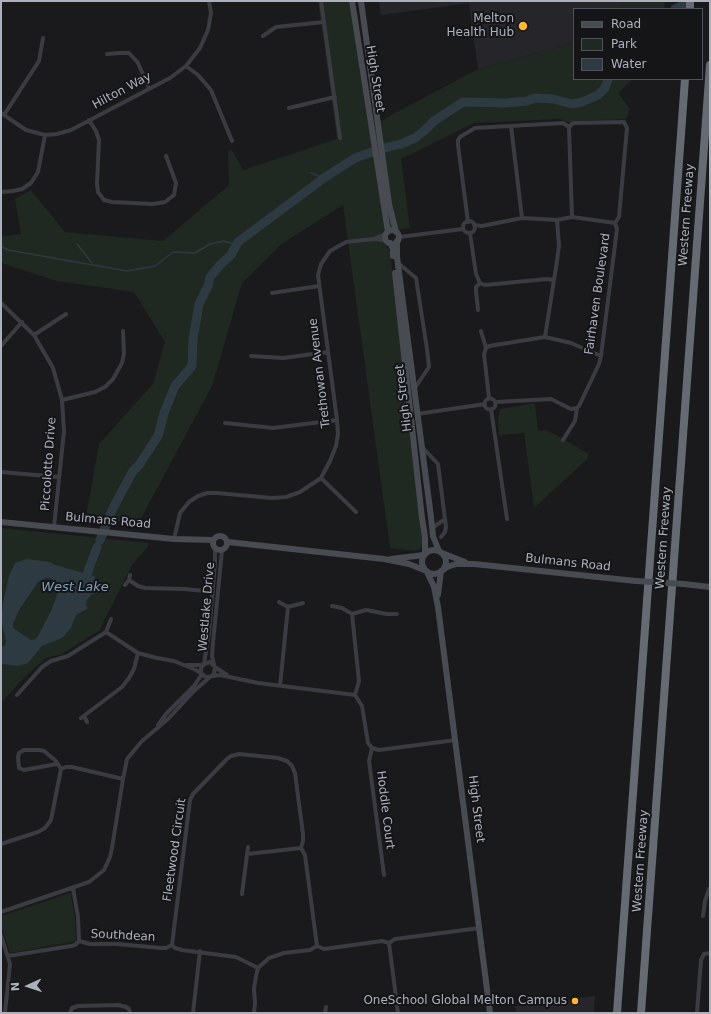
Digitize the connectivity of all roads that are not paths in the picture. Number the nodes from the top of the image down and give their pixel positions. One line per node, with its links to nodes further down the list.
1 (209, 1): 10 (street, Hilton Way)
2 (321, 1): 5 (street)
3 (352, 1): 33 (main road, High Street)
4 (361, 1): 32 (main road, High Street)
5 (324, 22): 6 (street); 13 (street)
6 (263, 36)
7 (43, 38): 15 (street)
8 (107, 54): 12 (street)
9 (710, 65): 146 (highway, Western Freeway)
10 (186, 66): 12 (street, Hilton Way); 21 (street)
11 (685, 80): 145 (highway, Western Freeway)
12 (149, 88): 16 (street, Hilton Way)
13 (335, 97): 14 (street); 20 (street)
14 (289, 108)
15 (3, 114): 19 (street, Hilton Way)
16 (89, 120): 19 (street, Hilton Way); 22 (street)
17 (511, 126): 18 (street); 25 (street); 27 (street)
18 (569, 127): 24 (street); 28 (street)
19 (44, 135): 23 (street)
20 (340, 138)
21 (232, 141)
22 (166, 156)
23 (1, 192)
24 (572, 217): 26 (street, Fairhaven Boulevard); 28 (street, Fairhaven Boulevard)
25 (522, 218): 26 (street, Fairhaven Boulevard); 29 (street, Fairhaven Boulevard)
26 (557, 220): 35 (street)
27 (468, 222): 29 (street); 30 (street)
28 (615, 224): 51 (street, Fairhaven Boulevard)
29 (474, 225): 31 (street)
30 (463, 229): 31 (street); 32 (street)
31 (470, 233): 36 (street)
32 (397, 236): 33 (main road); 33 (main road); 34 (main road, High Street)
33 (387, 237): 37 (street, Trethowan Avenue); 80 (main road, High Street)
34 (398, 262): 52 (main road, High Street); 52 (street)
35 (554, 280): 36 (street); 46 (street)
36 (480, 283): 40 (street)
37 (319, 286): 38 (street); 49 (street, Trethowan Avenue)
38 (272, 293)
39 (1, 303): 42 (street, Piccolotto Drive)
40 (478, 310)
41 (66, 314): 45 (street)
42 (22, 322): 45 (street, Piccolotto Drive); 47 (street)
43 (123, 330): 54 (street)
44 (481, 331): 48 (street)
45 (34, 335): 54 (street, Piccolotto Drive)
46 (545, 337): 48 (street); 51 (street)
47 (1, 346)
48 (486, 348): 53 (street)
49 (328, 352): 50 (street); 60 (street, Trethowan Avenue)
50 (251, 356)
51 (601, 356): 57 (street, Fairhaven Boulevard)
52 (414, 389): 59 (main road, High Street)
53 (489, 398): 55 (street); 56 (street)
54 (62, 400): 65 (street, Piccolotto Drive)
55 (496, 402): 57 (street); 58 (street)
56 (485, 404): 58 (street); 59 (street)
57 (577, 408): 62 (street, Fairhaven Boulevard)
58 (491, 409): 68 (street)
59 (417, 414): 63 (main road, High Street)
60 (337, 420): 61 (street); 66 (street, Trethowan Avenue)
61 (225, 422)
62 (563, 440)
63 (421, 446): 69 (street); 72 (main road, High Street)
64 (1, 472): 65 (street)
65 (59, 478): 71 (street, Piccolotto Drive)
66 (321, 478): 67 (street); 74 (street, Trethowan Avenue)
67 (356, 512)
68 (507, 519)
69 (445, 520): 72 (street); 73 (street)
70 (1, 522): 71 (main road, Bulmans Road)
71 (54, 527): 74 (main road, Bulmans Road)
72 (432, 528): 79 (main road, High Street)
73 (441, 537)
74 (174, 539): 75 (main road, Bulmans Road)
75 (213, 540): 76 (main road); 77 (main road)
76 (228, 542): 78 (main road); 81 (main road)
77 (215, 548): 78 (main road); 89 (street, Westlake Drive)
78 (222, 550): 102 (street, Westlake Drive)
79 (440, 552): 80 (main road); 82 (main road, Bulmans Road); 83 (main road)
80 (425, 554): 81 (main road); 84 (main road)
81 (384, 559): 84 (main road)
82 (474, 564): 83 (main road, Bulmans Road); 88 (main road, Bulmans Road, bridge)
83 (442, 570): 84 (main road); 94 (main road, High Street)
84 (426, 571): 94 (main road, High Street)
85 (130, 575): 86 (street)
86 (129, 580): 87 (street); 89 (street)
87 (125, 585)
88 (710, 586)
89 (213, 592): 101 (street, Westlake Drive)
90 (279, 602): 93 (street)
91 (302, 603): 93 (street)
92 (332, 606): 95 (street)
93 (288, 607): 106 (street)
94 (438, 607): 111 (main road, High Street)
95 (352, 614): 96 (street); 108 (street)
96 (397, 614)
97 (111, 619): 98 (street)
98 (106, 632): 99 (street); 107 (street)
99 (138, 652): 100 (street); 109 (street)
100 (182, 664): 101 (street); 103 (street)
101 (203, 664): 102 (street); 103 (street)
102 (215, 666): 104 (street); 105 (street)
103 (202, 673): 104 (street); 110 (street)
104 (211, 676): 105 (street); 110 (street)
105 (231, 677): 106 (street)
106 (280, 686): 108 (street)
107 (18, 695)
108 (355, 695): 112 (street)
109 (87, 722)
110 (153, 732): 115 (street)
111 (456, 740): 112 (street); 126 (main road, High Street)
112 (372, 748): 120 (street, Hoddle Court)
113 (57, 764): 113 (street); 114 (street)
114 (61, 769): 115 (street); 116 (street)
115 (123, 779): 121 (street)
116 (1, 844)
117 (248, 847): 119 (street)
118 (301, 848): 119 (street); 130 (street, Fleetwood Circuit); 131 (street, Fleetwood Circuit)
119 (247, 854): 123 (street)
120 (384, 875)
121 (73, 888): 124 (street); 128 (street)
122 (710, 889): 125 (street)
123 (242, 894)
124 (1, 912)
125 (703, 916)
126 (480, 928): 129 (street); 144 (main road, High Street)
127 (1, 934): 134 (street)
128 (79, 941): 130 (street, Southdean); 134 (street, Southdean)
129 (389, 943): 131 (street); 143 (street)
130 (172, 945): 132 (street, Southdean)
131 (317, 946): 135 (street)
132 (200, 951): 135 (street, Southdean); 140 (street)
133 (710, 952): 147 (street)
134 (8, 956): 137 (street)
135 (258, 968): 141 (street)
136 (326, 1007): 142 (street)
137 (5, 1013)
138 (70, 1013): 139 (street)
139 (130, 1013)
140 (193, 1013)
141 (254, 1013)
142 (325, 1013)
143 (398, 1013)
144 (490, 1013)
145 (617, 1013)
146 (641, 1013)
147 (697, 1013)

